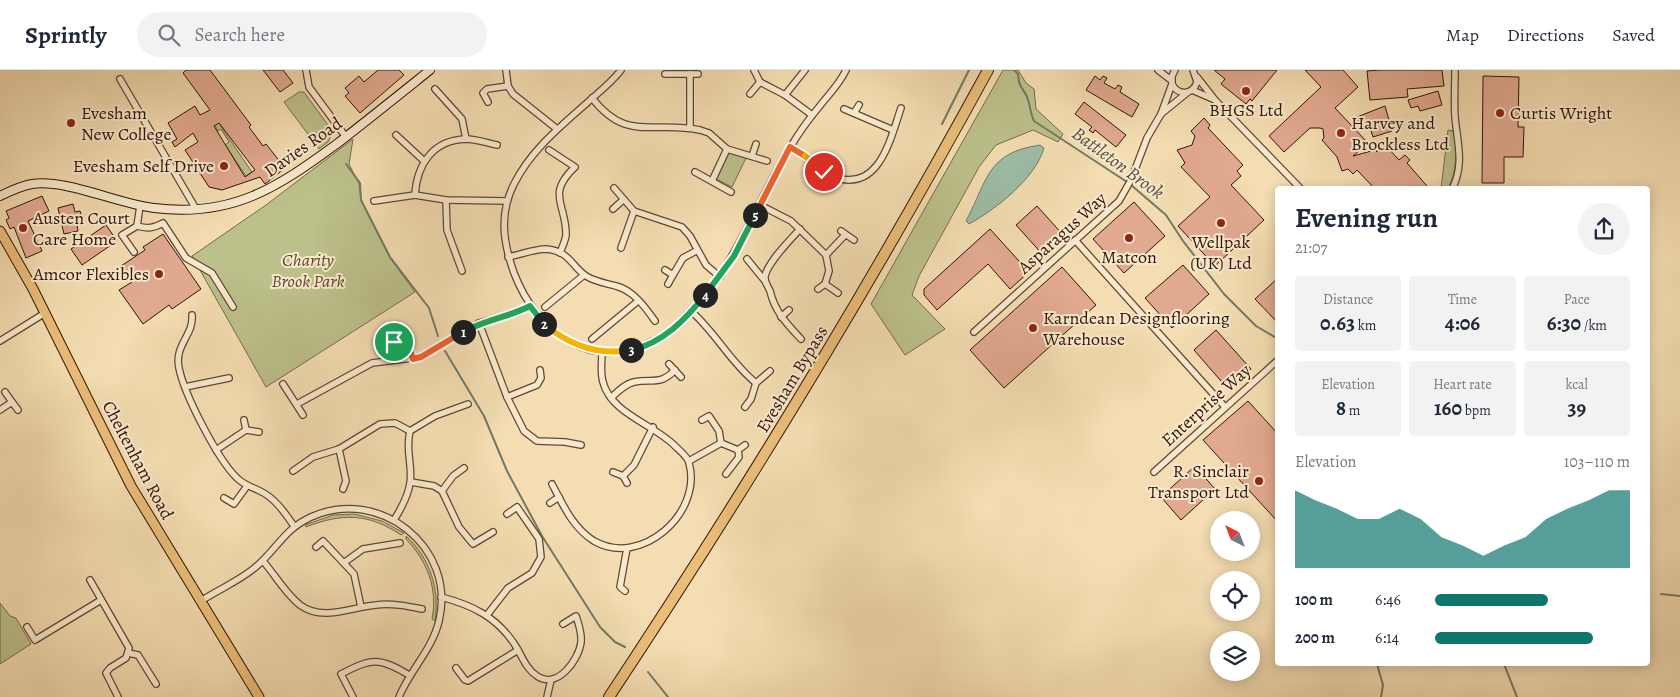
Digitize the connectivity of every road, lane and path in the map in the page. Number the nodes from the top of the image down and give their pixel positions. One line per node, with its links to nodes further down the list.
1 (306, 70): 37 (street)
2 (430, 70): 37 (street, Davies Road)
3 (506, 70): 19 (street)
4 (621, 70): 24 (street)
5 (754, 70): 17 (street)
6 (805, 70): 23 (street)
7 (846, 70): 32 (street)
8 (988, 70): 185 (highway, Evesham Bypass)
9 (1158, 70): 18 (street)
10 (1175, 70): 18 (street, Asparagus Way)
11 (1455, 70): 50 (street)
12 (1196, 72): 21 (street); 25 (street)
13 (665, 74): 14 (street)
14 (690, 74): 15 (street); 33 (street)
15 (698, 74)
16 (120, 79): 62 (street)
17 (760, 82): 22 (street); 23 (street)
18 (1171, 82): 21 (street); 31 (street, Asparagus Way)
19 (508, 86): 26 (street); 34 (street)
20 (435, 89): 38 (street)
21 (1190, 91): 25 (street); 31 (street, Asparagus Way)
22 (750, 94)
23 (784, 95): 32 (street)
24 (592, 98): 33 (street); 34 (street)
25 (1215, 100): 49 (street)
26 (488, 102)
27 (859, 105): 30 (street)
28 (901, 108): 35 (street)
29 (844, 110): 30 (street)
30 (854, 114): 35 (street)
31 (1161, 114): 68 (street, Asparagus Way)
32 (812, 116): 41 (street)
33 (690, 128): 42 (street)
34 (557, 129): 58 (street)
35 (893, 130): 41 (street)
36 (396, 136): 45 (street)
37 (346, 137): 62 (street, Davies Road)
38 (466, 139): 40 (street); 45 (street)
39 (756, 144): 44 (street)
40 (497, 145)
41 (790, 147): 59 (street)
42 (727, 148): 44 (street); 48 (street)
43 (549, 150): 72 (street)
44 (752, 156): 46 (street)
45 (423, 160): 53 (street)
46 (767, 162)
47 (694, 172): 48 (street)
48 (712, 181): 52 (street)
49 (1297, 186)
50 (1453, 186)
51 (614, 188): 57 (street)
52 (731, 192)
53 (415, 195): 55 (street); 56 (street)
54 (0, 196): 60 (street, Davies Road)
55 (374, 200)
56 (446, 200): 58 (street); 77 (street)
57 (623, 200): 61 (street); 63 (street)
58 (507, 201): 74 (street)
59 (760, 205): 65 (street); 80 (street)
60 (140, 206): 62 (street, Davies Road); 64 (street)
61 (613, 209)
62 (196, 210)
63 (634, 211): 69 (street); 70 (street)
64 (137, 226): 71 (street); 88 (street)
65 (800, 229): 73 (street); 81 (street)
66 (0, 232): 92 (main road, Cheltenham Road)
67 (854, 240): 73 (street)
68 (1075, 240): 98 (street, Asparagus Way); 123 (street)
69 (621, 248)
70 (696, 251): 79 (street); 80 (street)
71 (134, 252)
72 (560, 253): 74 (street); 78 (street)
73 (826, 255): 83 (street)
74 (508, 257): 87 (street)
75 (747, 259): 81 (street)
76 (665, 270): 79 (street)
77 (462, 271)
78 (584, 275): 86 (street); 89 (street)
79 (673, 275): 82 (street)
80 (720, 277): 91 (street)
81 (765, 281): 94 (street)
82 (668, 284)
83 (825, 284): 84 (street); 85 (street)
84 (818, 289)
85 (838, 293)
86 (638, 301): 95 (street); 100 (street)
87 (530, 306): 96 (street); 104 (street)
88 (233, 307)
89 (545, 307)
90 (790, 310): 94 (street)
91 (691, 311): 104 (street); 113 (street)
92 (45, 313): 102 (street); 168 (main road, Cheltenham Road)
93 (192, 315): 115 (street)
94 (781, 317): 101 (street)
95 (655, 321)
96 (479, 323): 105 (street); 117 (street)
97 (398, 326): 99 (street)
98 (974, 332)
99 (404, 335): 103 (street); 105 (street)
100 (592, 339)
101 (801, 339)
102 (0, 341)
103 (394, 342)
104 (602, 352): 118 (street)
105 (413, 359): 120 (street)
106 (1275, 363): 123 (street, Enterprise Way)
107 (669, 364): 109 (street)
108 (540, 370): 117 (street)
109 (675, 370): 111 (street); 118 (street)
110 (770, 371): 113 (street)
111 (681, 377)
112 (229, 378): 115 (street)
113 (756, 383): 122 (street)
114 (283, 384): 120 (street)
115 (185, 388): 137 (street)
116 (5, 392): 119 (street)
117 (506, 398): 135 (street)
118 (611, 398): 129 (street)
119 (12, 402): 124 (street); 125 (street)
120 (297, 404): 126 (street)
121 (468, 404): 131 (street)
122 (745, 407)
123 (1225, 408): 143 (street, Enterprise Way)
124 (0, 410)
125 (18, 410)
126 (303, 415)
127 (244, 420): 130 (street)
128 (702, 420): 133 (street)
129 (653, 427): 139 (street); 145 (street)
130 (246, 430): 132 (street); 137 (street)
131 (410, 431): 136 (street); 146 (street)
132 (259, 432)
133 (721, 443): 138 (street); 139 (street)
134 (745, 445): 138 (street)
135 (581, 446)
136 (339, 449): 141 (street); 150 (street)
137 (216, 450): 149 (street)
138 (738, 450): 144 (street)
139 (689, 461): 161 (street)
140 (464, 468): 151 (street)
141 (293, 470)
142 (613, 472): 145 (street)
143 (1154, 472)
144 (726, 474)
145 (623, 476): 147 (street)
146 (411, 482): 151 (street); 156 (street)
147 (627, 483)
148 (552, 484): 152 (street)
149 (247, 486): 153 (street); 157 (street)
150 (343, 489)
151 (442, 491): 158 (street)
152 (559, 497): 154 (street); 161 (street)
153 (224, 498)
154 (550, 503)
155 (507, 514): 171 (street)
156 (394, 520): 157 (street); 166 (street)
157 (294, 526): 162 (street)
158 (493, 532)
159 (400, 544): 163 (street)
160 (316, 547): 163 (street)
161 (627, 548): 165 (street)
162 (263, 561): 168 (street); 169 (street)
163 (345, 562): 169 (street)
164 (90, 580): 167 (street)
165 (625, 591)
166 (441, 597): 171 (street); 177 (street)
167 (101, 600): 173 (street); 175 (street)
168 (200, 601): 181 (main road, Cheltenham Road)
169 (361, 607): 170 (street)
170 (422, 608)
171 (487, 614): 174 (street)
172 (563, 624): 178 (street)
173 (28, 627)
174 (518, 650): 176 (street); 178 (street)
175 (128, 653): 179 (street); 180 (street)
176 (456, 668)
177 (409, 675): 182 (street); 183 (street)
178 (551, 680): 184 (street)
179 (156, 684)
180 (118, 697)
181 (259, 697)
182 (353, 697)
183 (399, 697)
184 (547, 697)
185 (609, 697)

